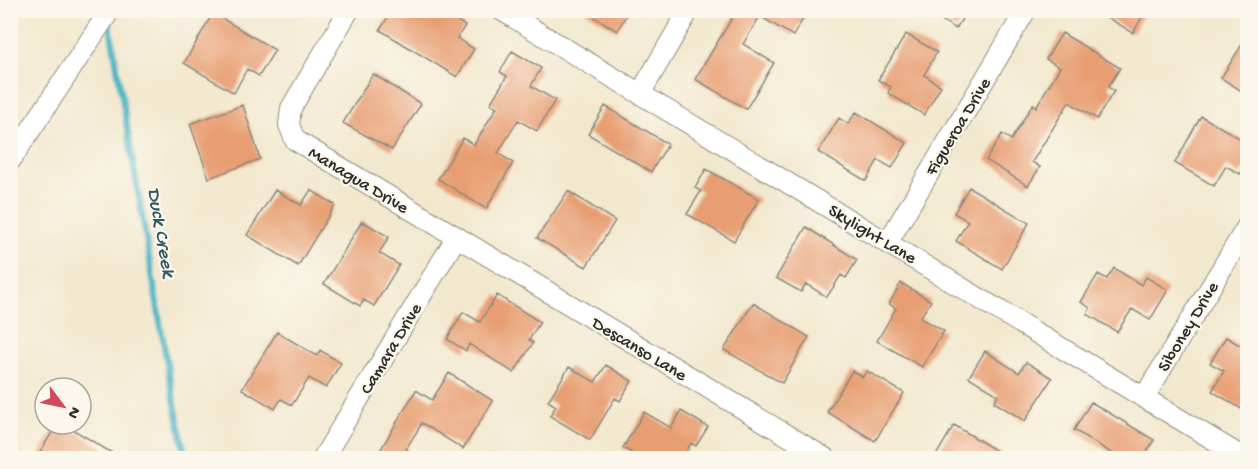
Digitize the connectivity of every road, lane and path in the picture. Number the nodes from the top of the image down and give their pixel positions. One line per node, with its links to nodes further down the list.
1 (110, 10): 7 (street)
2 (349, 10): 10 (street, Managua Drive)
3 (501, 10): 6 (street, Skylight Lane)
4 (689, 10): 6 (street)
5 (1026, 10): 11 (street, Figueroa Drive)
6 (640, 94): 11 (street, Skylight Lane)
7 (18, 135): 8 (street)
8 (10, 161)
9 (1248, 225): 12 (street, Siboney Drive)
10 (456, 238): 13 (street, Camara Drive); 14 (street, Descanso Lane)
11 (888, 242): 12 (street, Skylight Lane)
12 (1145, 396): 15 (street, Skylight Lane)
13 (323, 459)
14 (825, 459)
15 (1244, 459)

